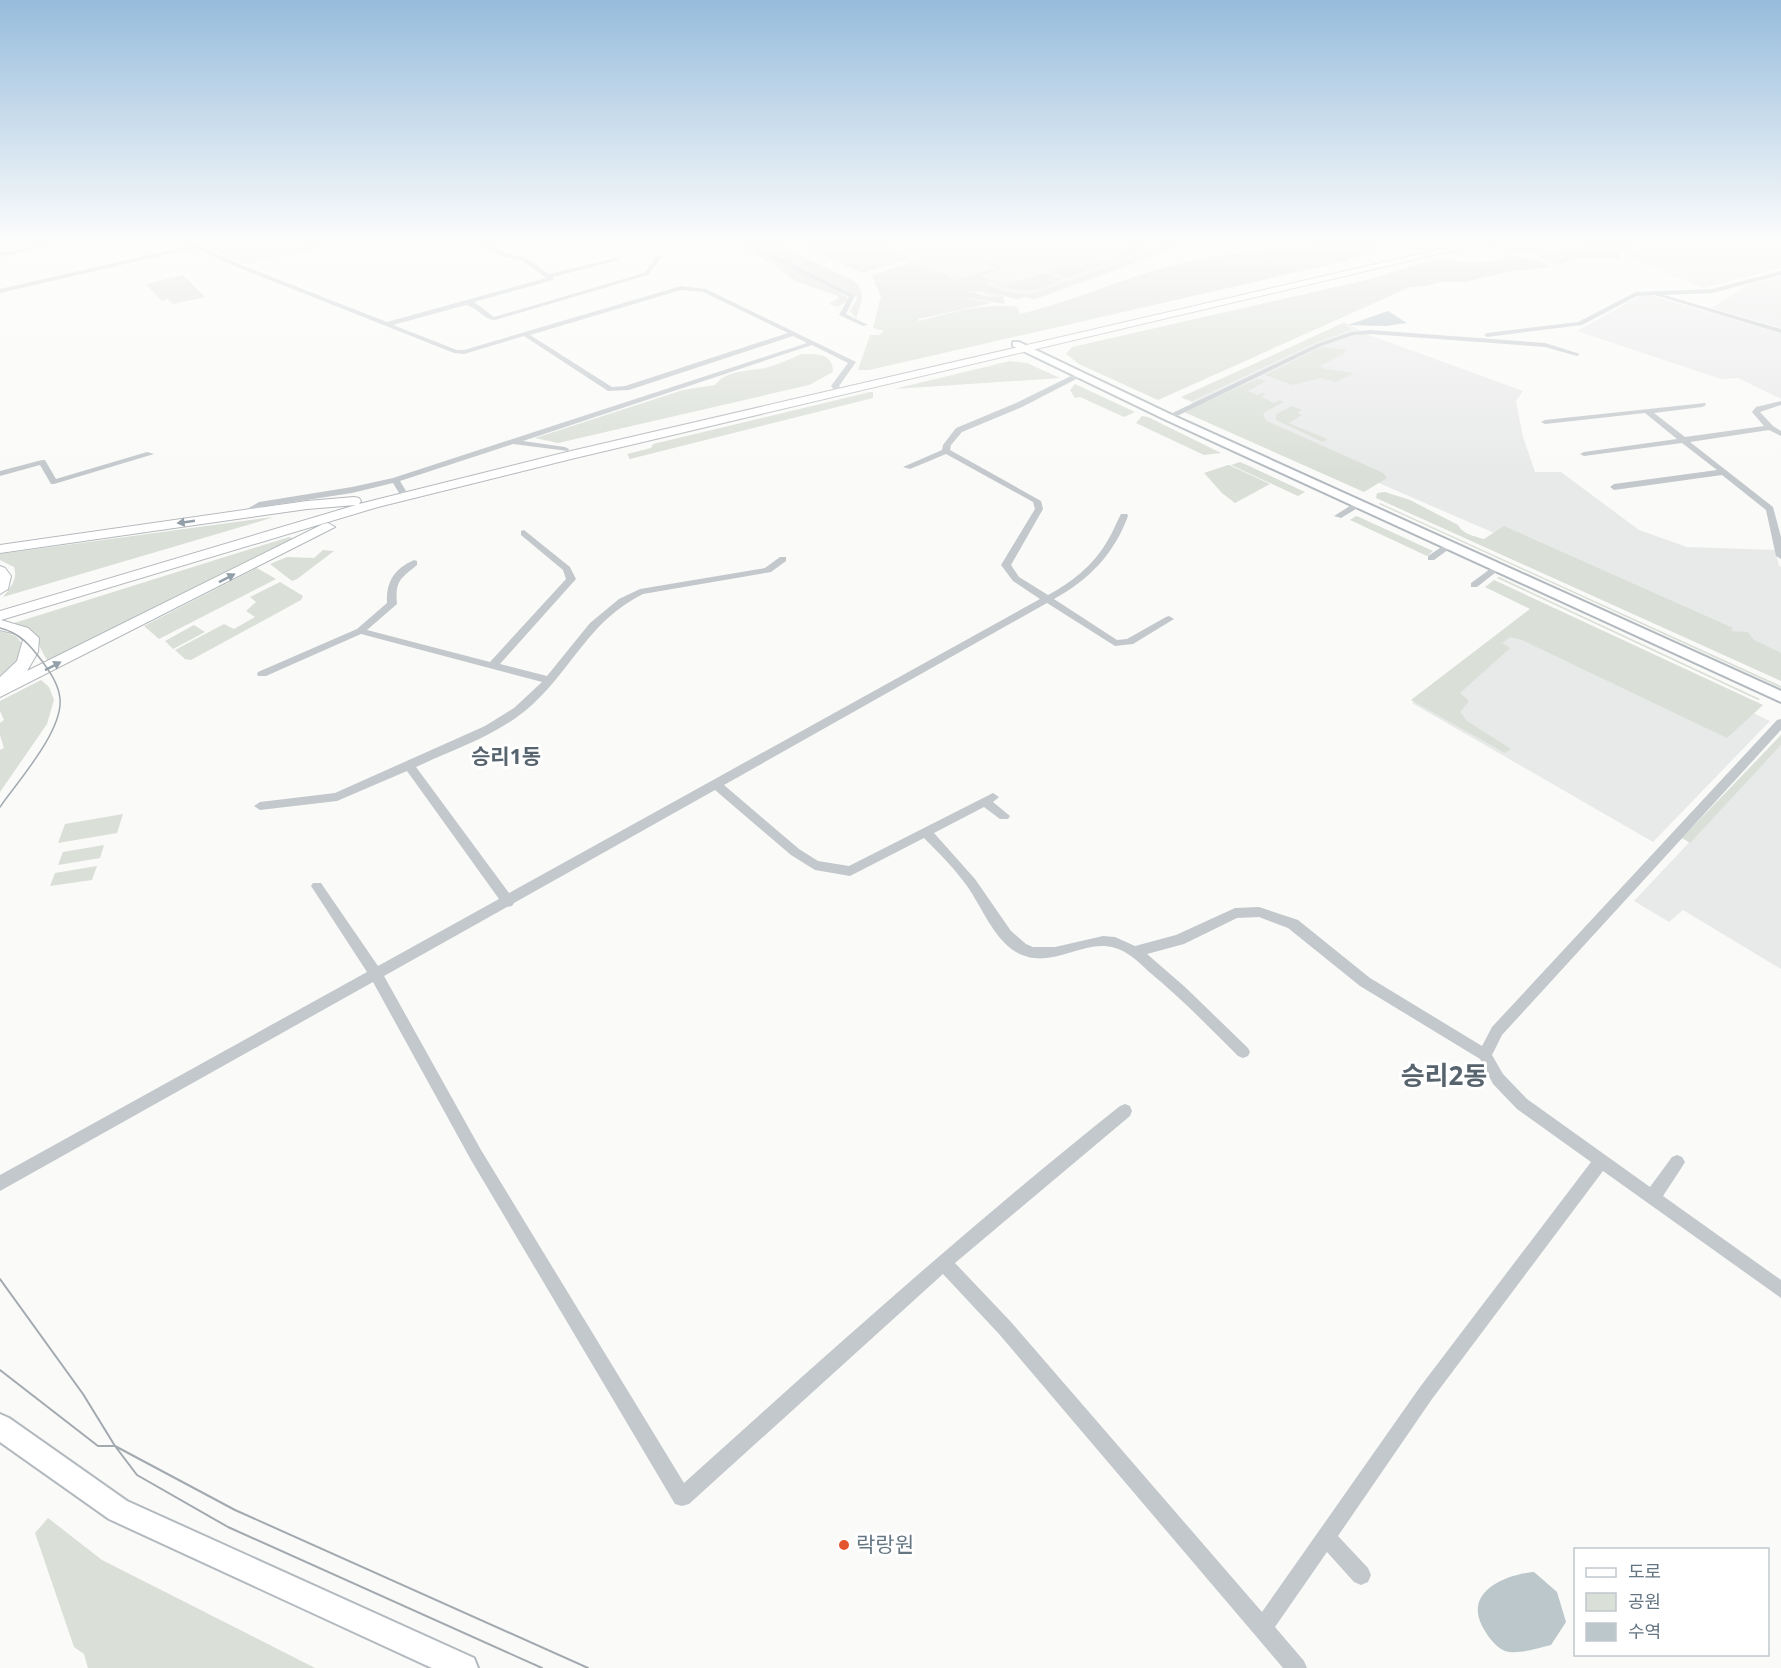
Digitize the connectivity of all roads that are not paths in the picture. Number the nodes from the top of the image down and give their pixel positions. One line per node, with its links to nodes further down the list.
1 (372, 318): 10 (street)
2 (411, 318): 10 (street)
3 (580, 318): 13 (street)
4 (760, 318): 14 (street)
5 (849, 318): 11 (street)
6 (1139, 318): 17 (highway)
7 (1145, 318): 17 (highway)
8 (1591, 318): 15 (street)
9 (1736, 318): 12 (street)
10 (388, 324): 13 (street)
11 (865, 325)
12 (1781, 331)
13 (525, 334): 14 (street)
14 (793, 334): 16 (street)
15 (1447, 338): 18 (street); 26 (street)
16 (812, 343): 21 (street); 31 (street)
17 (1019, 346): 19 (main road); 21 (highway)
18 (1577, 354)
19 (1080, 375): 20 (street); 26 (main road)
20 (1064, 383): 22 (street); 33 (street)
21 (838, 389): 32 (highway); 41 (highway)
22 (1066, 392)
23 (1781, 403): 28 (street)
24 (1702, 405): 25 (street)
25 (1647, 411): 27 (street); 30 (street)
26 (1168, 417): 42 (main road)
27 (1545, 422)
28 (1770, 428): 29 (street); 30 (street)
29 (1781, 434)
30 (1684, 440): 35 (street); 37 (street)
31 (513, 442): 32 (street); 39 (street)
32 (565, 449): 39 (highway)
33 (946, 451): 36 (street); 57 (street)
34 (150, 454): 38 (street)
35 (1584, 454)
36 (907, 467)
37 (1723, 472): 40 (street); 49 (street)
38 (0, 474)
39 (398, 485): 41 (highway); 43 (street)
40 (1614, 487)
41 (371, 502): 43 (highway); 58 (highway); 59 (highway); 67 (highway, one-way to 41)
42 (1358, 504): 45 (street); 47 (main road)
43 (245, 514): 48 (highway, one-way to 48)
44 (1124, 516): 57 (street)
45 (1338, 516)
46 (524, 533): 63 (street)
47 (1449, 545): 50 (street); 53 (main road)
48 (0, 549)
49 (1781, 556)
50 (1431, 558)
51 (783, 559): 65 (street)
52 (414, 563): 62 (street)
53 (1497, 567): 55 (street); 68 (main road)
54 (0, 571): 56 (highway)
55 (1474, 585)
56 (0, 589)
57 (1046, 598): 60 (street); 71 (street)
58 (0, 609)
59 (0, 616)
60 (1169, 619)
61 (0, 625): 66 (highway)
62 (360, 631): 63 (street); 64 (street)
63 (494, 664): 65 (street)
64 (262, 674)
65 (548, 680): 70 (street)
66 (0, 685)
67 (0, 691)
68 (1781, 697)
69 (1781, 723): 80 (street)
70 (409, 766): 72 (street); 76 (street)
71 (715, 784): 74 (street); 76 (street)
72 (260, 806)
73 (1004, 816): 74 (street)
74 (925, 831): 77 (street)
75 (317, 886): 78 (street)
76 (508, 902): 78 (street)
77 (1133, 952): 79 (street); 80 (street)
78 (376, 974): 84 (street); 86 (street)
79 (1243, 1052)
80 (1485, 1055): 82 (street)
81 (1125, 1112): 86 (street)
82 (1601, 1161): 85 (street); 89 (street)
83 (1677, 1162): 85 (street)
84 (0, 1183)
85 (1652, 1198): 87 (street)
86 (943, 1262): 91 (street)
87 (1781, 1290)
88 (0, 1427): 92 (main road)
89 (1326, 1537): 90 (street); 91 (street)
90 (1361, 1575)
91 (1262, 1629): 93 (street)
92 (464, 1668)
93 (1296, 1668)

